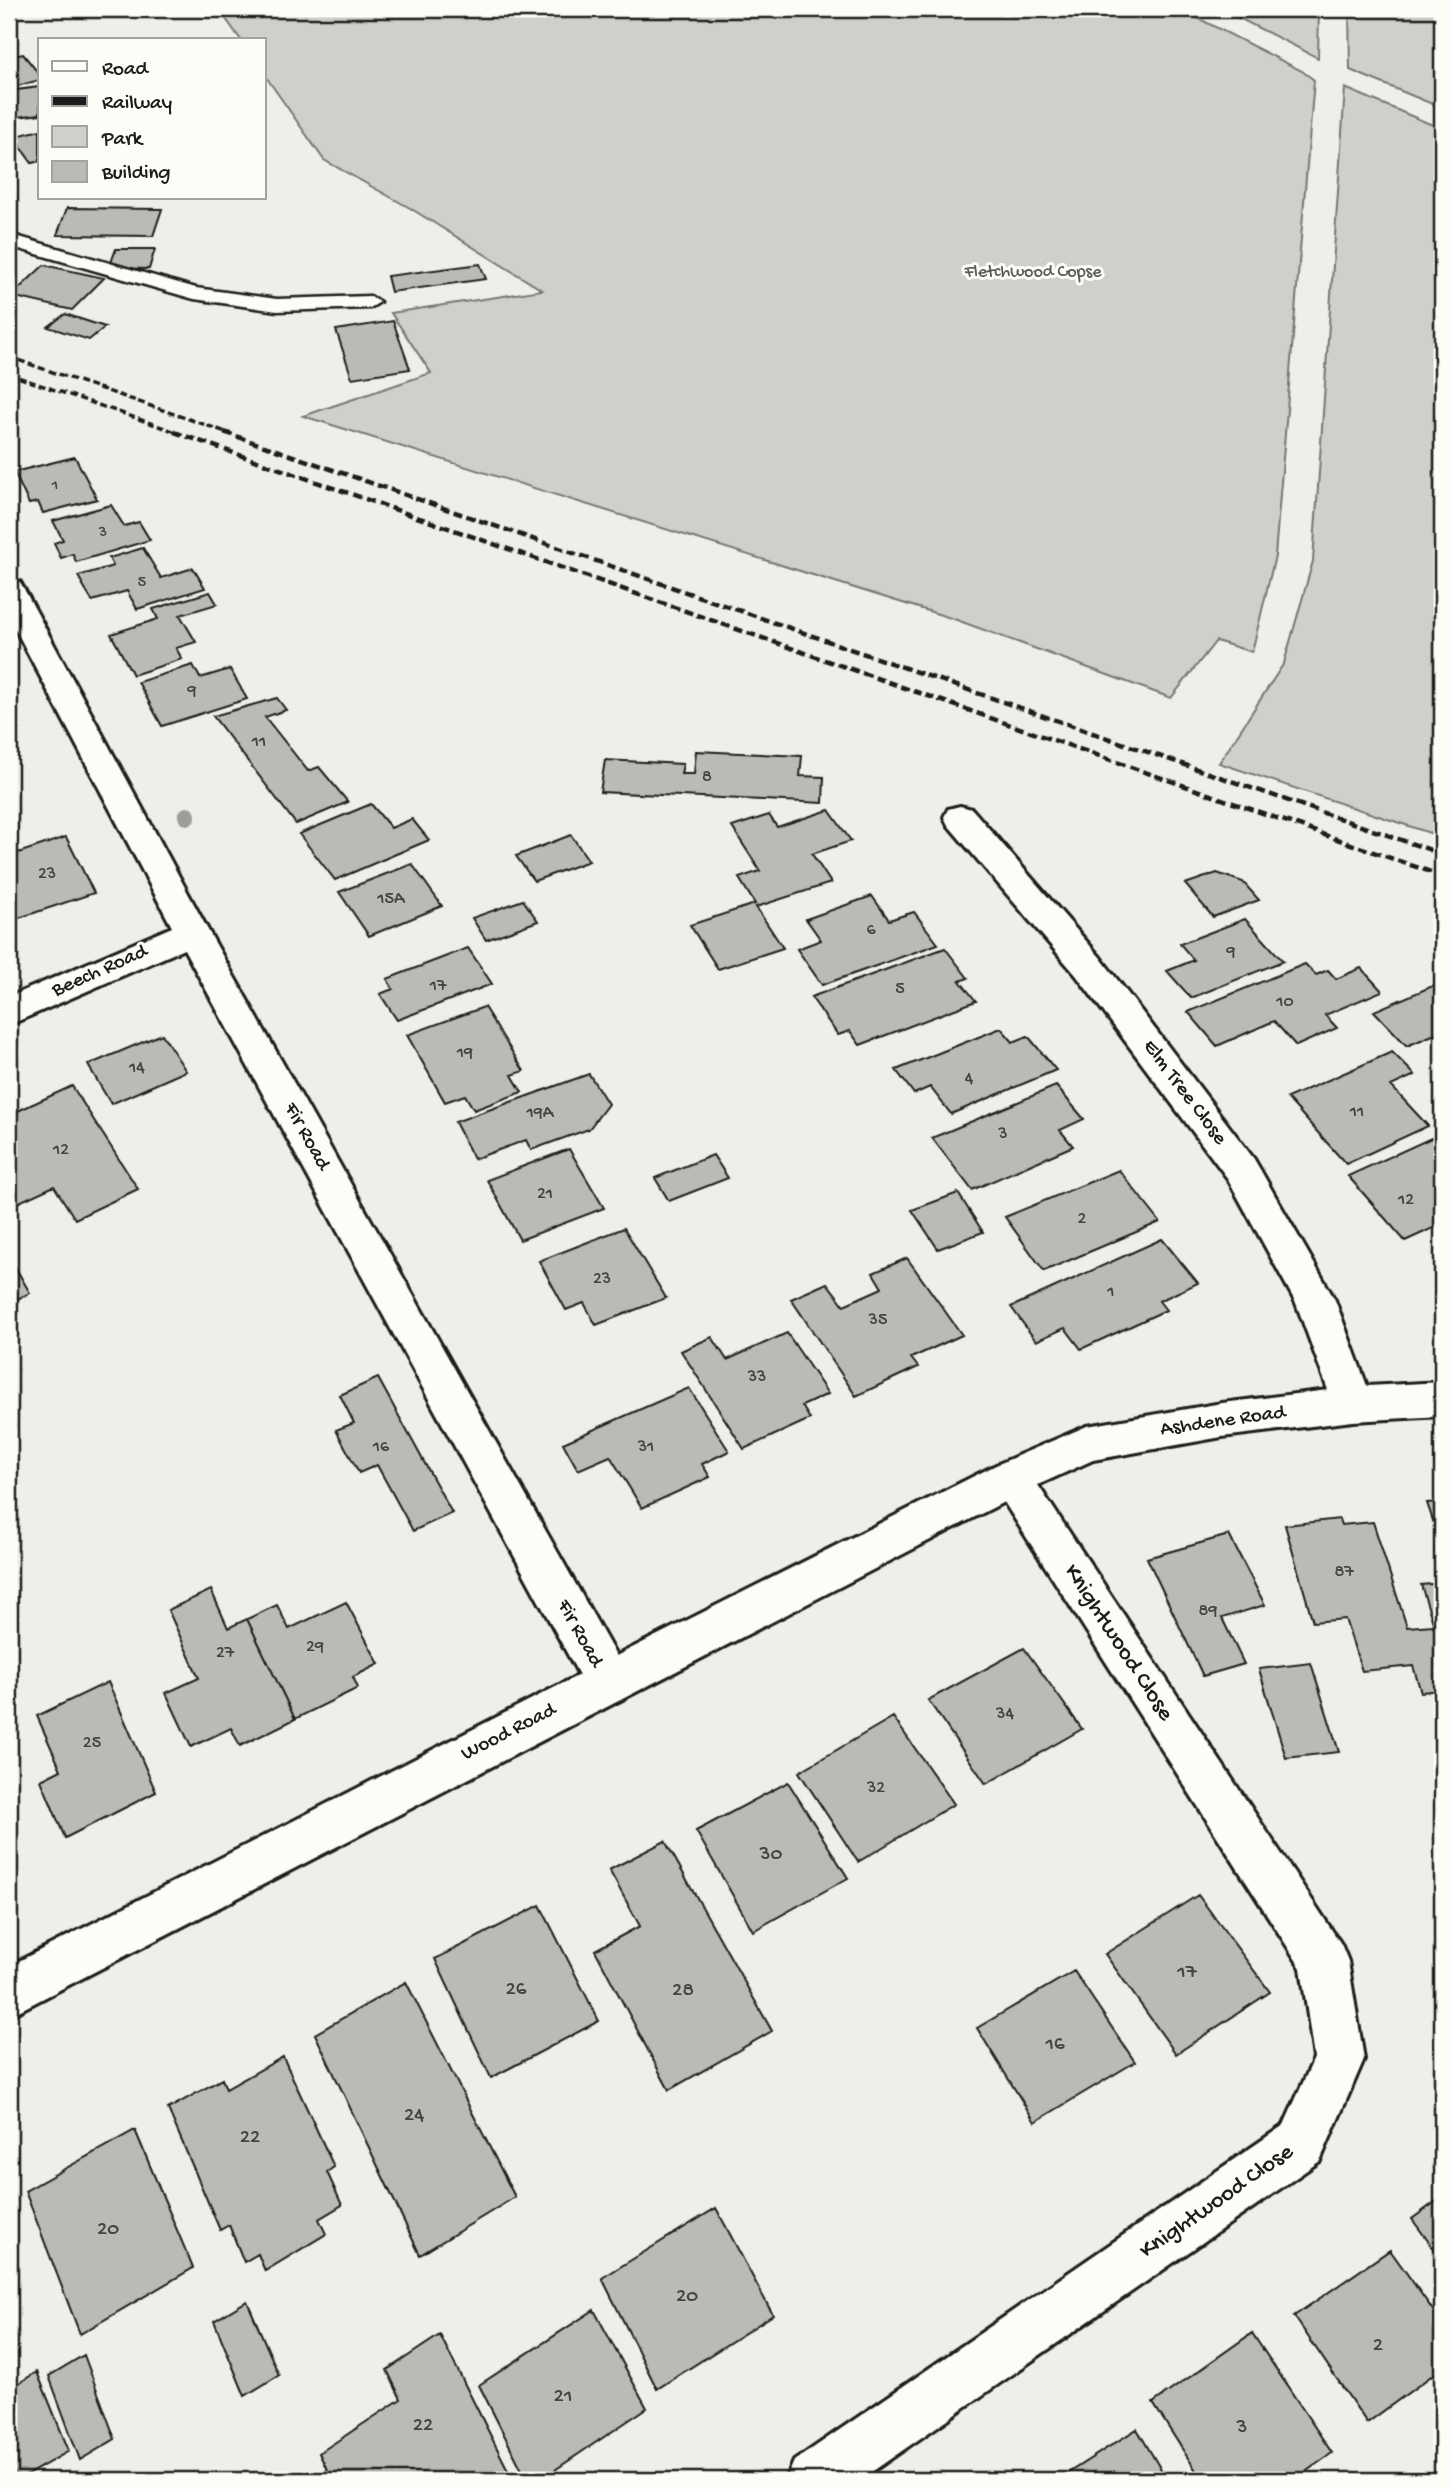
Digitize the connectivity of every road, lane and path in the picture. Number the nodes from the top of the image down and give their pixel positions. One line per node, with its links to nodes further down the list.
1 (9, 240): 2 (lane)
2 (370, 302)
3 (9, 589): 5 (street, Fir Road)
4 (960, 817): 8 (street, Elm Tree Close)
5 (192, 932): 6 (street, Beech Road); 10 (street, Fir Road)
6 (9, 1012)
7 (1442, 1399): 8 (street, Ashdene Road)
8 (1353, 1404): 9 (street, Ashdene Road)
9 (1011, 1478): 10 (street, Wood Road); 12 (street, Knightwood Close)
10 (607, 1683): 11 (street, Wood Road)
11 (9, 1992)
12 (813, 2480)

